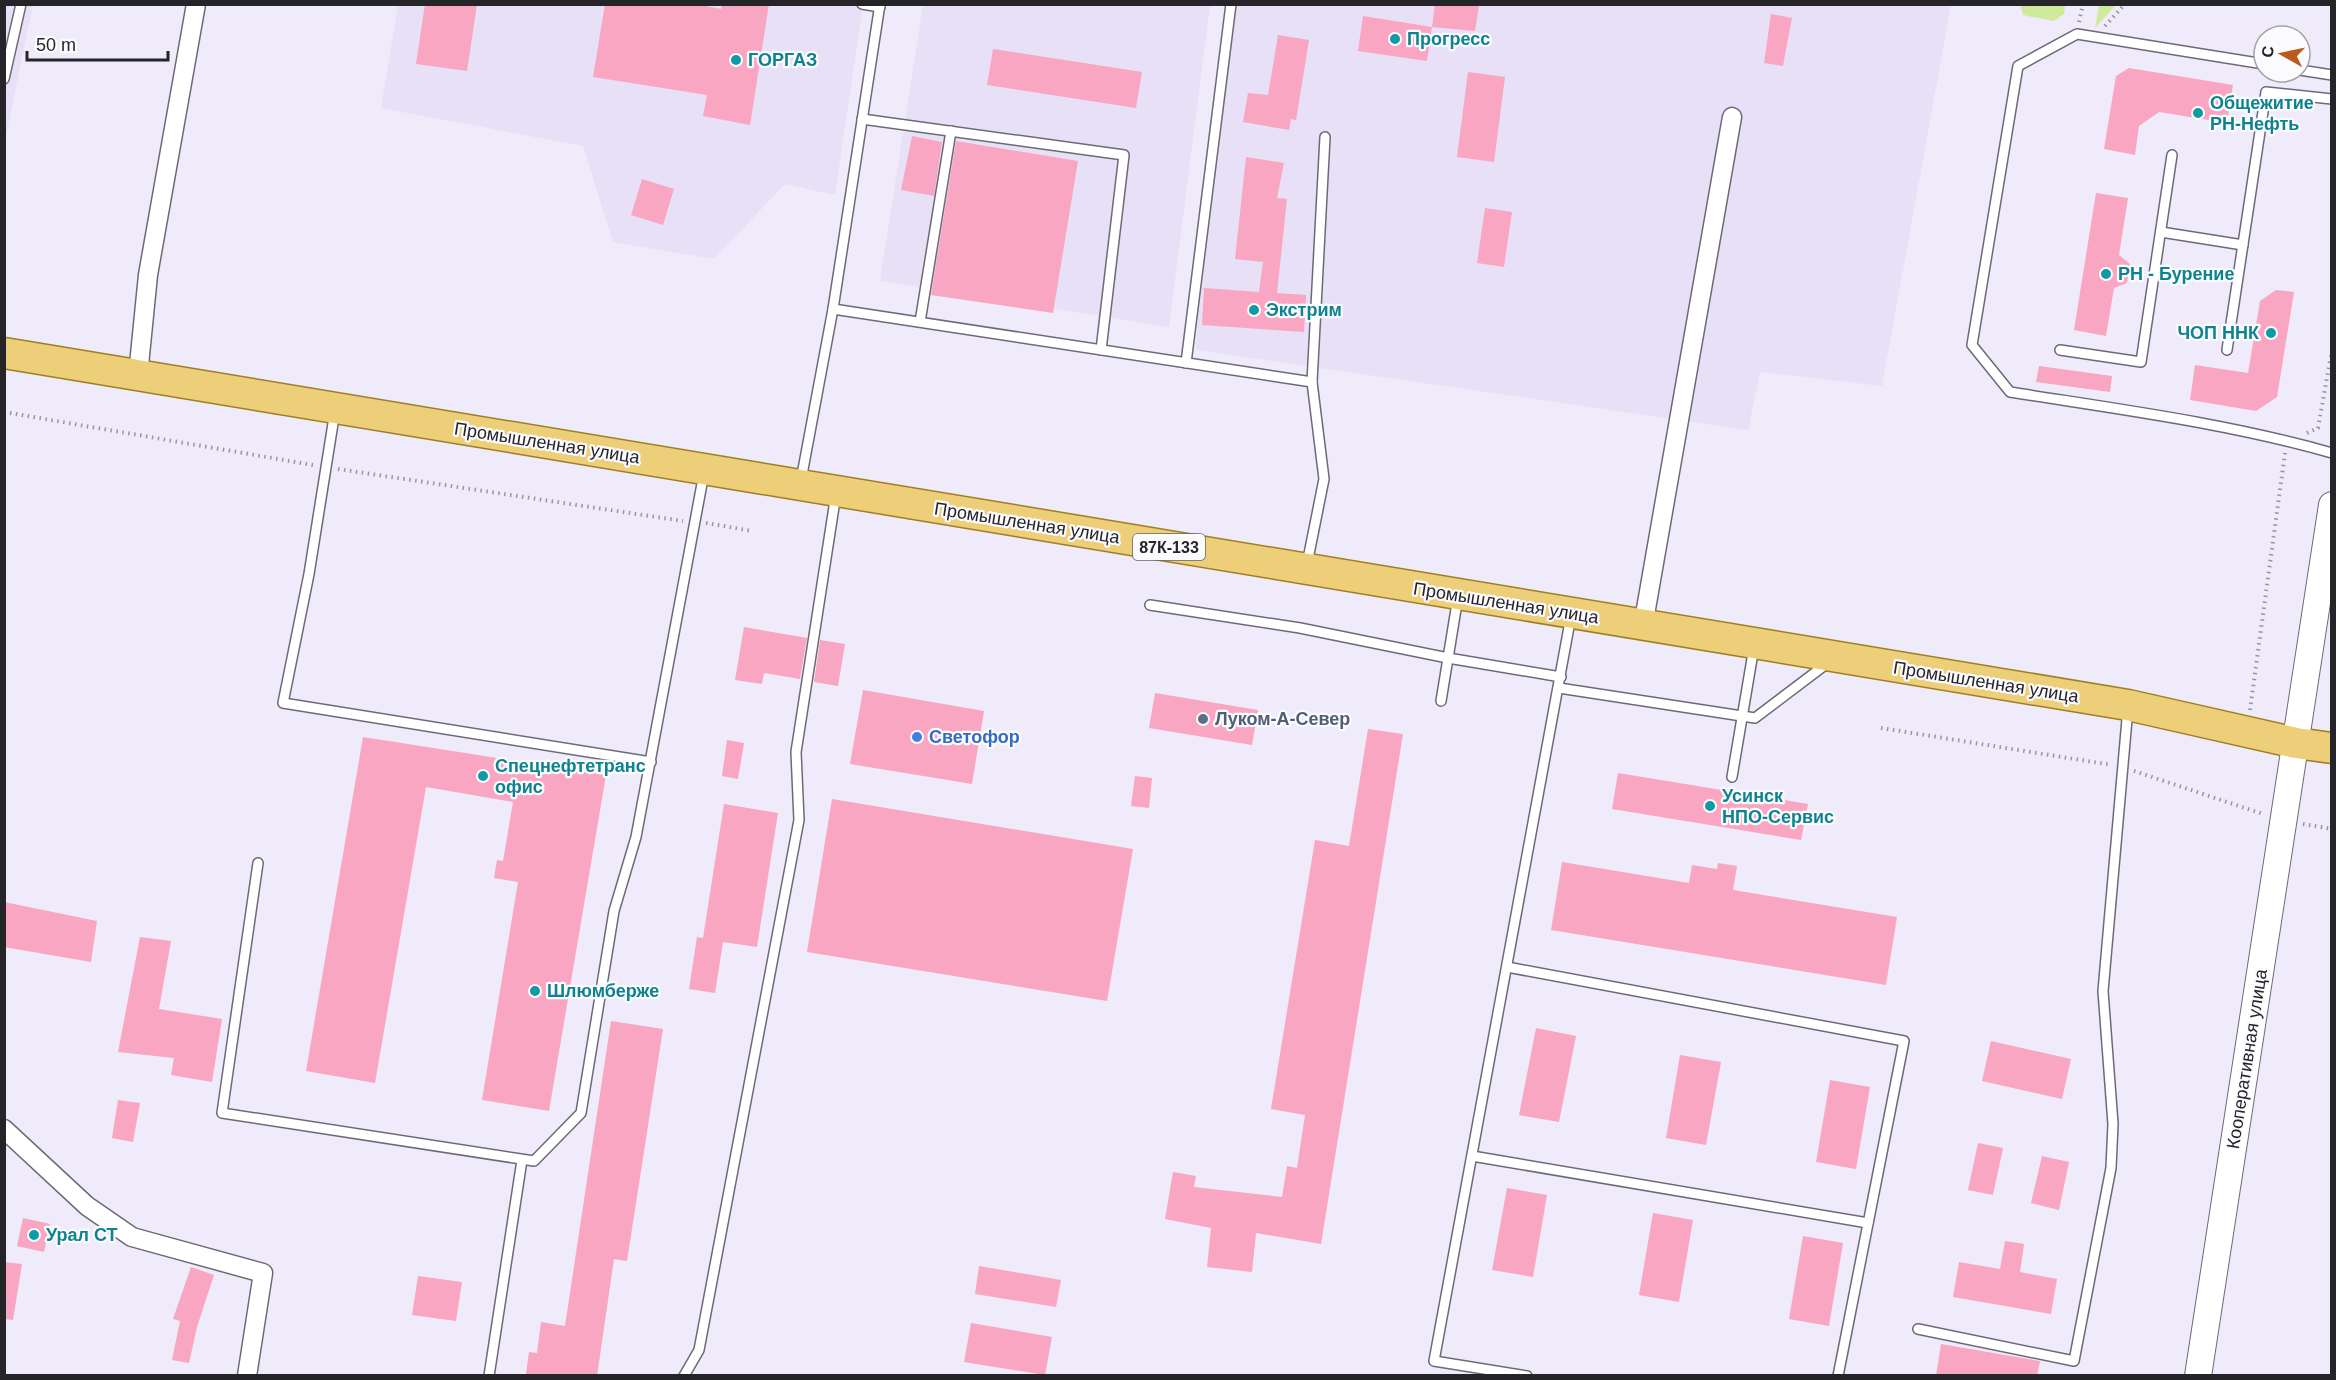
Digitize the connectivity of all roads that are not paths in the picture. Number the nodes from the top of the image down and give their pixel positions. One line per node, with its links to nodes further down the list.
1 (21, 4): 9 (lane)
2 (196, 4): 25 (street)
3 (862, 4): 5 (lane)
4 (1231, 4): 24 (lane)
5 (880, 6): 12 (lane)
6 (2252, 62): 28 (lane)
7 (2312, 72): 8 (lane)
8 (2331, 75)
9 (4, 79)
10 (2331, 99): 17 (lane)
11 (1732, 117): 37 (street)
12 (862, 119): 13 (lane); 18 (lane)
13 (951, 131): 19 (lane); 20 (lane)
14 (1325, 137): 26 (lane)
15 (2172, 155): 16 (lane)
16 (2161, 232): 17 (lane); 21 (lane)
17 (2243, 245): 22 (lane)
18 (833, 309): 19 (lane); 30 (lane)
19 (920, 322): 20 (lane)
20 (1101, 350): 24 (lane)
21 (2060, 350)
22 (2227, 350)
23 (4, 353): 25 (main road, Промышленная улица / 87К-133)
24 (1186, 363): 26 (lane)
25 (138, 375): 27 (main road, Промышленная улица / 87К-133)
26 (1312, 382): 33 (lane)
27 (335, 408): 29 (main road, Промышленная улица / 87К-133); 48 (lane)
28 (2331, 453)
29 (705, 470): 30 (main road, Промышленная улица / 87К-133); 48 (lane)
30 (801, 486): 31 (main road, Промышленная улица / 87К-133)
31 (836, 492): 33 (main road, Промышленная улица / 87К-133); 59 (lane)
32 (2331, 505): 46 (street, Кооперативная улица)
33 (1305, 570): 34 (main road, Промышленная улица / 87К-133)
34 (1458, 595): 36 (main road, Промышленная улица / 87К-133); 39 (lane)
35 (1150, 605): 39 (lane)
36 (1572, 614): 37 (main road, Промышленная улица / 87К-133); 41 (lane)
37 (1643, 626): 38 (main road, Промышленная улица / 87К-133)
38 (1754, 644): 40 (main road, Промышленная улица / 87К-133); 45 (lane)
39 (1448, 658): 41 (lane); 43 (lane)
40 (1835, 658): 44 (main road, Промышленная улица / 87К-133); 45 (lane)
41 (1561, 676): 42 (lane)
42 (1558, 688): 45 (lane); 51 (lane)
43 (1441, 701)
44 (2128, 705): 46 (main road, Промышленная улица / 87К-133); 56 (lane)
45 (1743, 716): 49 (lane)
46 (2296, 743): 47 (main road, Промышленная улица / 87К-133); 62 (street, Кооперативная улица)
47 (2331, 748)
48 (651, 762): 54 (lane)
49 (1732, 777)
50 (258, 863): 54 (lane)
51 (1507, 967): 53 (lane); 55 (lane)
52 (4, 1130): 57 (street)
53 (1472, 1156): 55 (lane); 60 (lane)
54 (522, 1160): 58 (lane)
55 (1868, 1223): 61 (lane)
56 (1918, 1329)
57 (247, 1376)
58 (489, 1376)
59 (684, 1376)
60 (1527, 1376)
61 (1838, 1376)
62 (2198, 1376)

